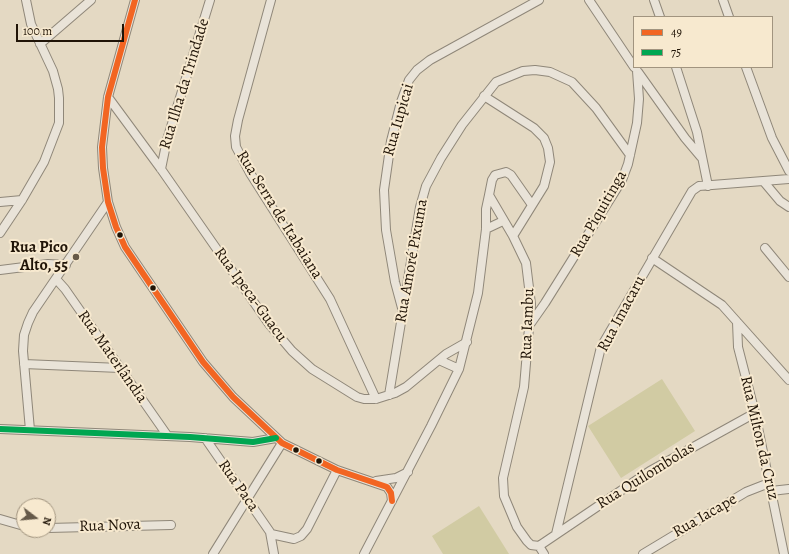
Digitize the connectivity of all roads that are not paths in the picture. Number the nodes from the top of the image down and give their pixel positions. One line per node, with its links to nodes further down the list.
1 (26, 0): 12 (street)
2 (91, 0): 12 (street)
3 (136, 0): 18 (street)
4 (210, 0): 21 (street, Rua Ilha da Trindade)
5 (271, 0): 54 (street, Rua Serra de Itabaiana)
6 (539, 0): 42 (street, Rua Iupicai)
7 (589, 0): 13 (street)
8 (654, 0): 10 (street)
9 (723, 0): 11 (street)
10 (660, 16)
11 (729, 16)
12 (40, 44): 27 (street)
13 (633, 65)
14 (635, 68): 19 (street, Rua Piquitinga); 20 (street)
15 (676, 68): 20 (street)
16 (746, 68): 22 (street)
17 (484, 96): 19 (street, Rua Amoré Pixuma); 30 (street); 42 (street, Rua Amoré Pixuma)
18 (108, 97): 21 (street, Rua Ipeca-Guacu); 29 (street)
19 (630, 155): 44 (street, Rua Piquitinga)
20 (702, 158): 25 (street)
21 (161, 169): 54 (street, Rua Ipeca-Guacu)
22 (789, 171)
23 (789, 179): 24 (street, Rua Imacaru)
24 (764, 182): 25 (street, Rua Imacaru); 31 (street)
25 (708, 186): 37 (street, Rua Imacaru)
26 (489, 195): 30 (street); 32 (street, Rua Iambu); 33 (street)
27 (22, 200): 28 (street); 34 (street)
28 (0, 202)
29 (108, 202): 38 (street); 60 (street)
30 (532, 205): 35 (street)
31 (789, 207)
32 (503, 221): 33 (street); 35 (street, Rua Iambu)
33 (486, 229): 46 (street)
34 (0, 233)
35 (512, 236): 44 (street, Rua Iambu)
36 (765, 248): 40 (street)
37 (652, 258): 43 (street); 73 (street, Rua Imacaru)
38 (66, 265): 39 (street); 41 (street)
39 (0, 270)
40 (789, 277)
41 (56, 279): 49 (street); 50 (street, Rua Materlândia)
42 (403, 311): 53 (street, Rua Amoré Pixuma)
43 (737, 322): 45 (street); 47 (street, Rua Milton da Cruz)
44 (530, 323): 74 (street, Rua Iambu)
45 (750, 337): 47 (street); 52 (street)
46 (467, 342): 48 (street, Rua Ipeca-Guacu); 51 (street)
47 (738, 348): 55 (street, Rua Milton da Cruz)
48 (439, 360): 51 (street); 53 (street, Rua Ipeca-Guacu)
49 (24, 364): 50 (street); 57 (street)
50 (120, 368): 58 (street, Rua Materlândia)
51 (459, 369): 62 (street)
52 (789, 380)
53 (389, 395): 54 (street, Rua Ipeca-Guacu)
54 (376, 399)
55 (755, 413): 64 (street, Rua Milton da Cruz); 73 (street, Rua Quilombolas)
56 (0, 429): 57 (street)
57 (30, 430): 58 (street)
58 (167, 436): 59 (street)
59 (204, 438): 60 (street); 66 (street, Rua Paca)
60 (279, 440): 61 (street); 66 (street)
61 (337, 470): 63 (street); 72 (street)
62 (408, 472): 63 (street); 67 (street)
63 (373, 482): 67 (street)
64 (770, 487): 65 (street, Rua Iacape); 75 (street, Rua Milton da Cruz); 80 (street, Rua Iacape)
65 (789, 489)
66 (247, 497): 72 (street, Rua Paca); 76 (street)
67 (392, 501): 78 (street)
68 (0, 519): 69 (street)
69 (16, 524)
70 (171, 525): 71 (street, Rua Nova)
71 (56, 528)
72 (271, 534): 77 (street)
73 (556, 534): 74 (street, Rua Quilombolas)
74 (540, 546): 79 (street)
75 (784, 553)
76 (213, 554)
77 (274, 554)
78 (364, 554)
79 (544, 554)
80 (643, 554)

